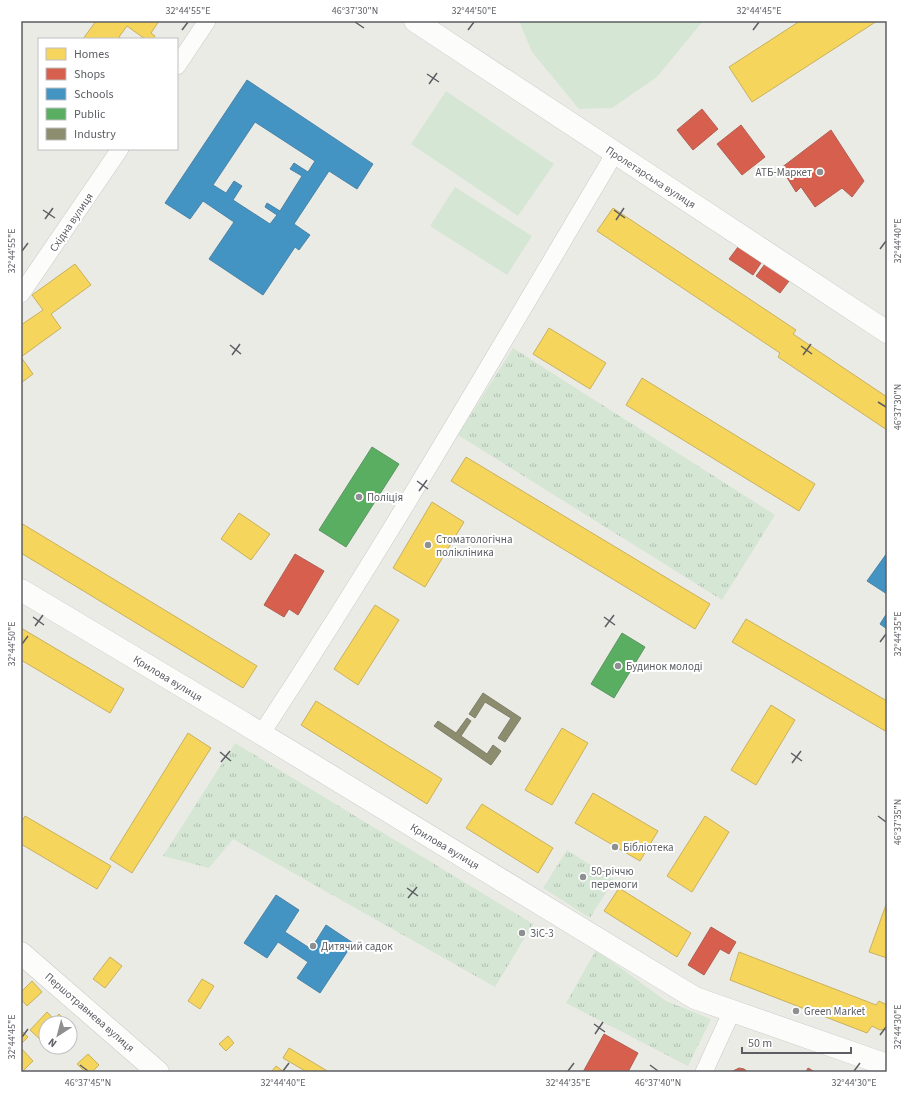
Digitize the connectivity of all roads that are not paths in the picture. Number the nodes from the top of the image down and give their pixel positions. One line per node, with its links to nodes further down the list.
1 (207, 21): 3 (street)
2 (414, 21): 5 (street, Пролетарська вулиця)
3 (178, 64)
4 (119, 150): 6 (street, Східна вулиця)
5 (615, 153): 7 (street, Пролетарська вулиця); 9 (street)
6 (21, 294)
7 (887, 332)
8 (21, 590): 9 (street, Крилова вулиця)
9 (261, 734): 11 (street, Крилова вулиця)
10 (21, 953): 13 (street, Першотравнева вулиця)
11 (732, 1011): 12 (street, Крилова вулиця); 14 (street)
12 (887, 1065)
13 (158, 1072)
14 (704, 1072)

